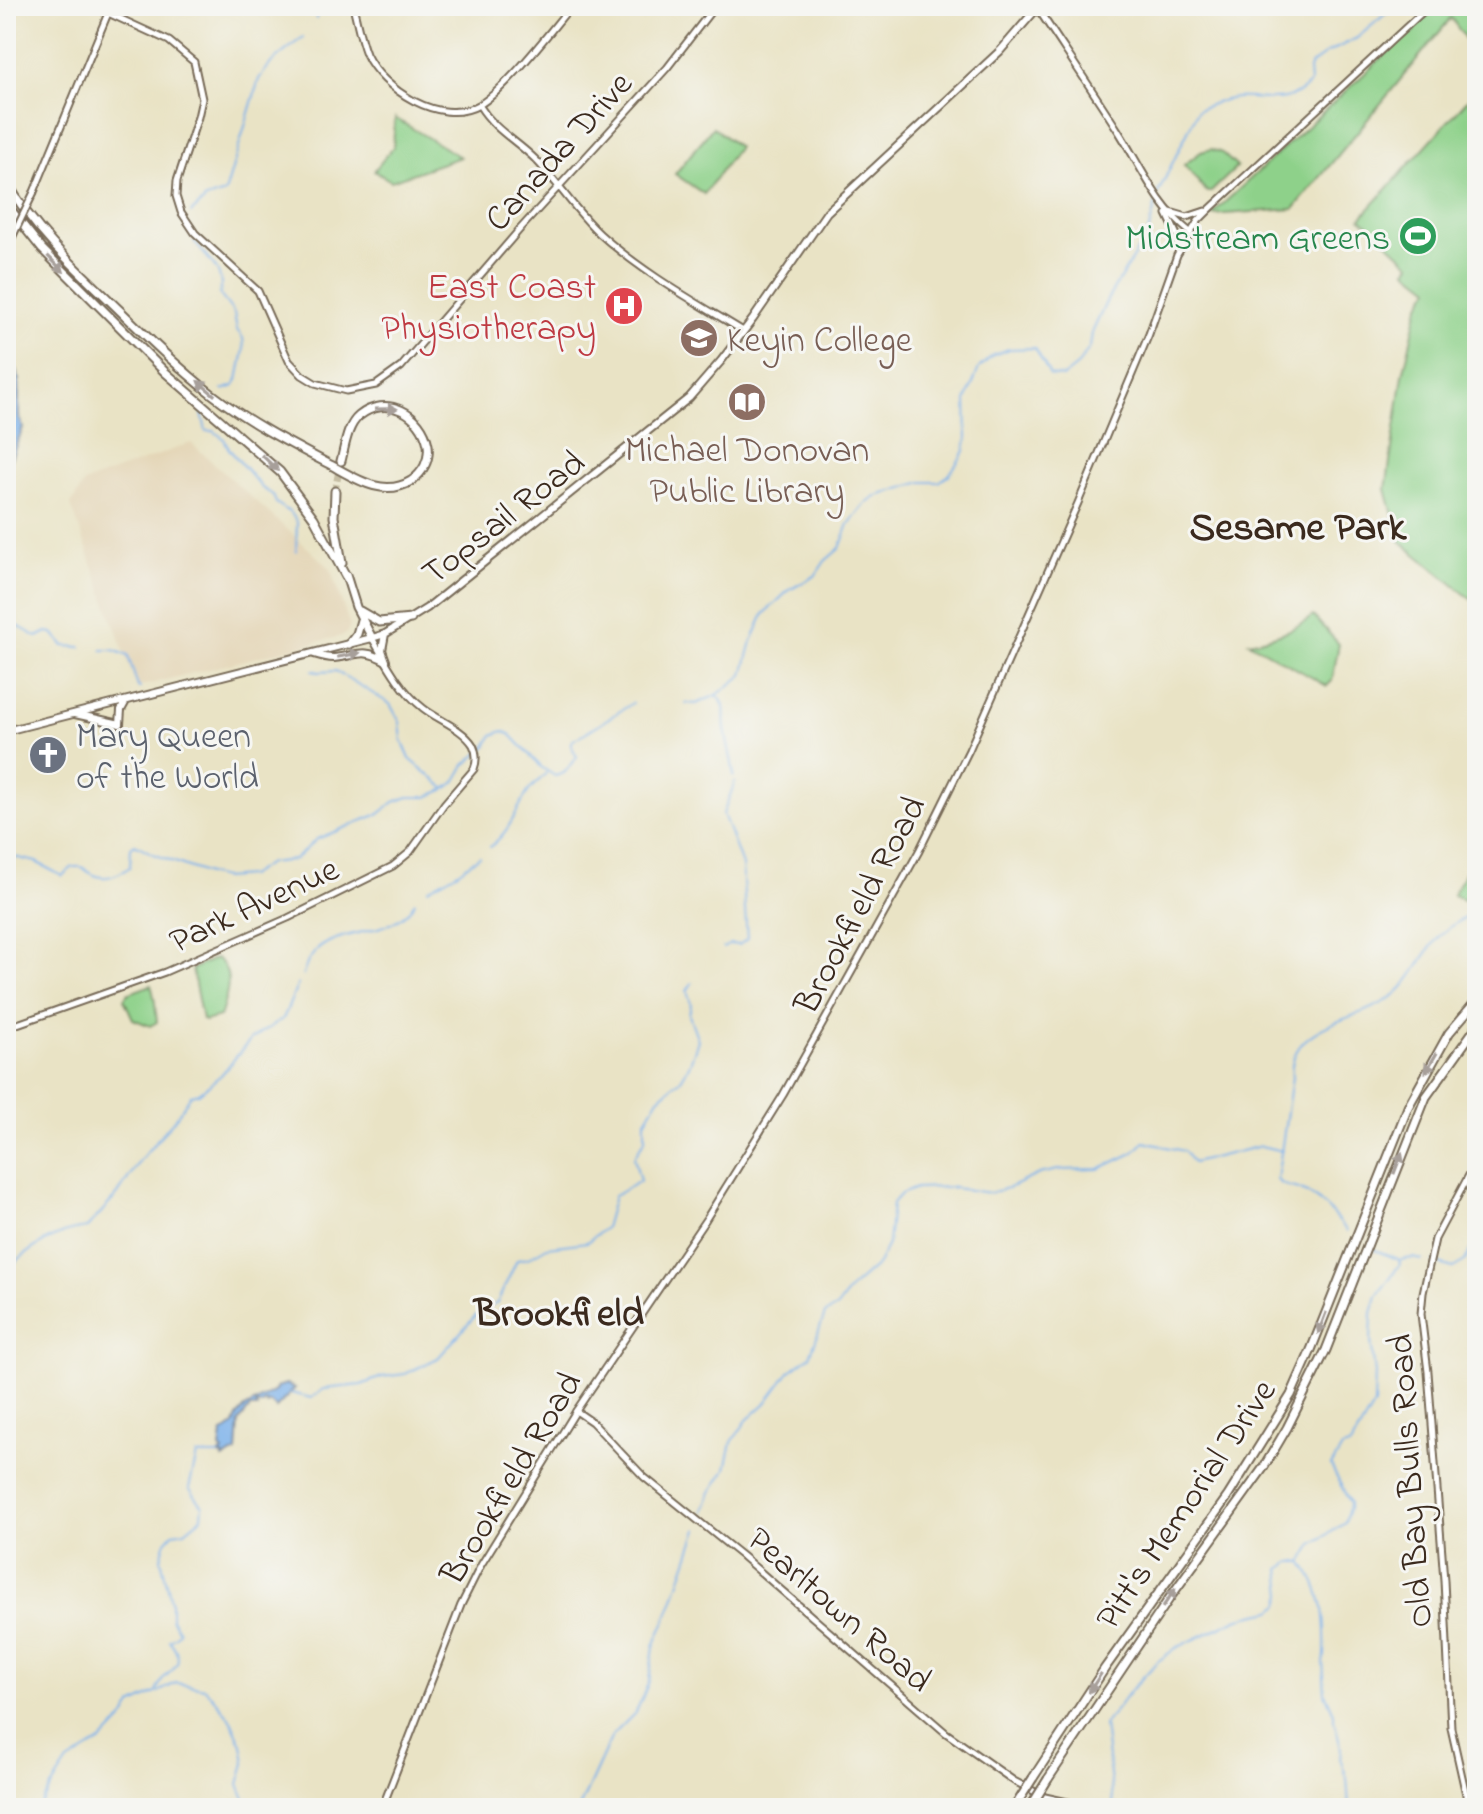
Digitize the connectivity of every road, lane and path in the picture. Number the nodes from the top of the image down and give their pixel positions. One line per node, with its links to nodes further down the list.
1 (111, 6): 7 (main road)
2 (353, 6): 8 (main road)
3 (571, 6): 8 (main road)
4 (715, 6): 10 (main road, Canada Drive)
5 (1429, 6): 12 (main road, Brookfield Road)
6 (1039, 7): 13 (main road); 17 (main road, Topsail Road)
7 (108, 13): 10 (main road, Canada Drive); 15 (main road, bridge)
8 (479, 105): 10 (main road)
9 (6, 181): 18 (highway, one-way to 9)
10 (559, 187): 17 (main road)
11 (6, 204): 20 (highway, one-way to 20)
12 (1211, 208): 13 (main road); 14 (main road, Brookfield Road)
13 (1165, 209): 14 (main road); 16 (main road)
14 (1190, 232): 16 (main road, Brookfield Road)
15 (7, 248)
16 (1177, 255): 36 (main road, Brookfield Road)
17 (743, 331): 22 (main road, Topsail Road)
18 (341, 461)
19 (335, 491): 20 (highway)
20 (346, 577): 21 (highway)
21 (356, 607): 22 (highway); 23 (highway)
22 (411, 619): 24 (main road, Topsail Road)
23 (361, 620): 25 (highway); 26 (highway)
24 (385, 634): 25 (main road, Topsail Road); 28 (main road)
25 (372, 638): 26 (main road, Topsail Road); 28 (main road)
26 (349, 644): 27 (main road, Topsail Road)
27 (310, 654): 28 (main road, one-way to 28); 29 (main road, Topsail Road)
28 (386, 661): 34 (main road, Park Avenue)
29 (126, 701): 30 (main road, Topsail Road); 30 (main road)
30 (75, 714): 31 (main road, Topsail Road)
31 (6, 731)
32 (1477, 1000): 38 (highway, Pitt's Memorial Drive, one-way to 38, bridge)
33 (1477, 1026): 39 (highway, Pitt's Memorial Drive, one-way to 33, bridge)
34 (6, 1028)
35 (1477, 1160): 41 (main road, Old Bay Bulls Road)
36 (576, 1411): 37 (main road, Brookfield Road); 40 (main road, Pearltown Road)
37 (382, 1808)
38 (1014, 1808)
39 (1030, 1808)
40 (1095, 1808)
41 (1469, 1808)

